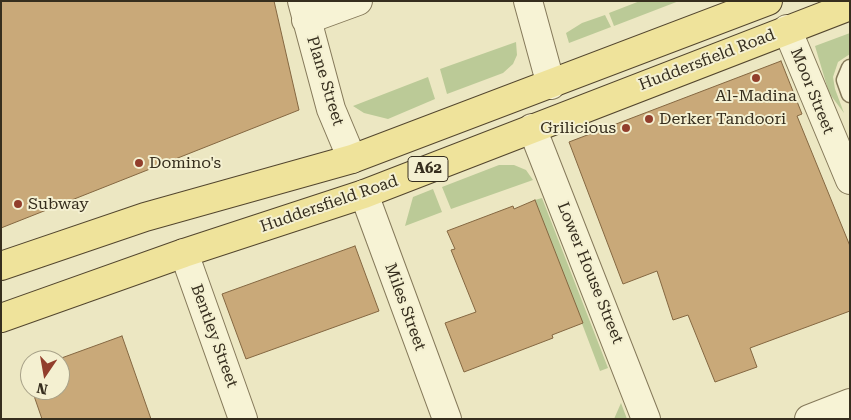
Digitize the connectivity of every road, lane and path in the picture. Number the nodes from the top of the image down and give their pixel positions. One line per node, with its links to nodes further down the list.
1 (358, 1): 5 (street)
2 (528, 1): 8 (street)
3 (768, 1): 8 (main road, Huddersfield Road / A62)
4 (850, 6): 6 (main road, Huddersfield Road / A62)
5 (304, 11): 11 (street, Plane Street)
6 (787, 29): 10 (main road, Huddersfield Road / A62); 12 (street, Moor Street)
7 (850, 68): 9 (lane)
8 (551, 85): 11 (main road, Huddersfield Road / A62)
9 (850, 94)
10 (532, 128): 13 (main road, Huddersfield Road / A62); 20 (street, Lower House Street)
11 (352, 159): 15 (main road, Huddersfield Road / A62)
12 (850, 180)
13 (364, 194): 14 (main road, Huddersfield Road / A62); 19 (street, Miles Street)
14 (184, 254): 16 (main road, Huddersfield Road / A62); 18 (street, Bentley Street)
15 (1, 266)
16 (1, 318)
17 (850, 403): 21 (street)
18 (243, 419)
19 (447, 419)
20 (646, 419)
21 (809, 419)

